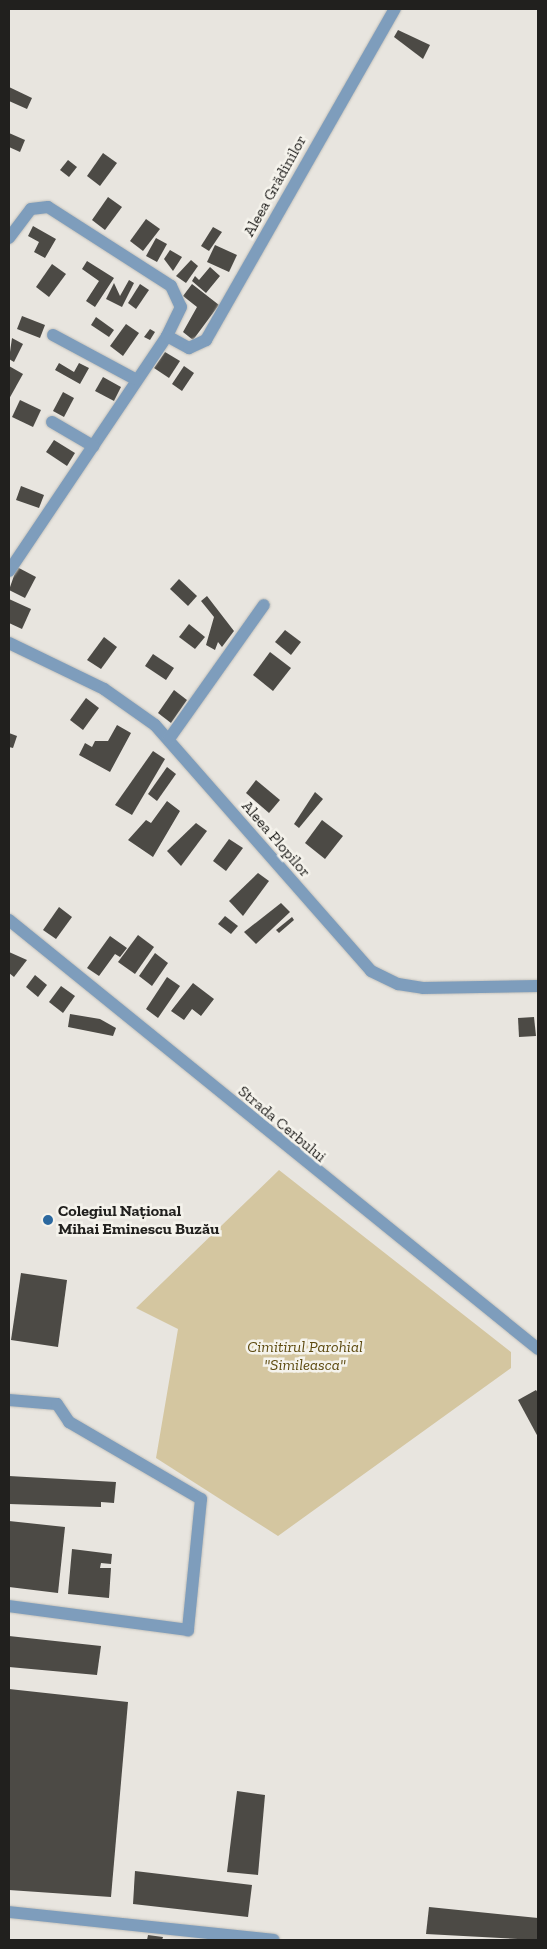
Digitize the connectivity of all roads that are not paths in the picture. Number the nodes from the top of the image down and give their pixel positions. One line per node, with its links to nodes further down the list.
1 (395, 9): 4 (street, Aleea Grădinilor)
2 (9, 238): 4 (street)
3 (54, 335): 5 (street)
4 (167, 336): 5 (street)
5 (135, 379): 7 (street)
6 (52, 422): 7 (street)
7 (93, 446): 8 (street)
8 (9, 571)
9 (264, 605): 11 (street)
10 (9, 643): 11 (street, Aleea Plopilor)
11 (169, 739): 13 (street, Aleea Plopilor)
12 (9, 920): 14 (street, Strada Cerbului)
13 (538, 986)
14 (538, 1349)
15 (9, 1400): 16 (street)
16 (9, 1606)
17 (9, 1912): 18 (street)
18 (274, 1940)

